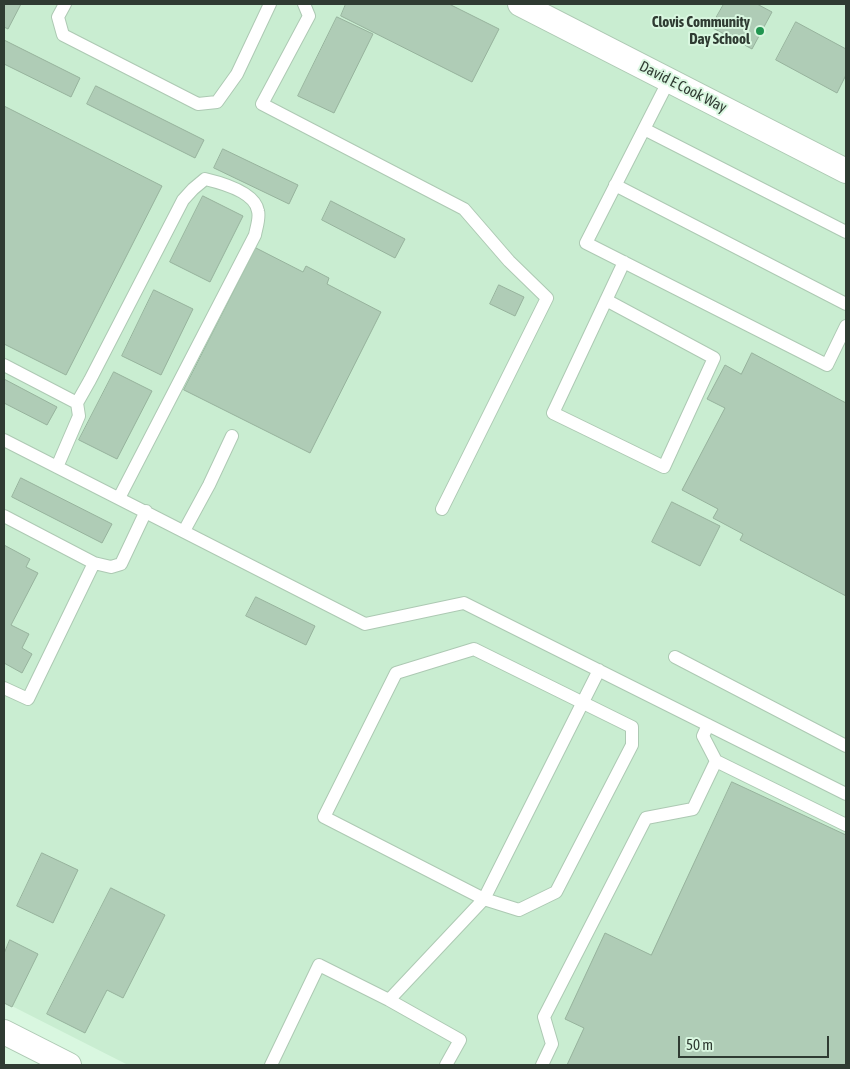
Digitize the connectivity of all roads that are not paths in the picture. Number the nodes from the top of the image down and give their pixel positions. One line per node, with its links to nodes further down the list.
1 (65, 4): 2 (lane)
2 (270, 4)
3 (304, 4): 20 (lane)
4 (520, 4): 5 (street, David E Cook Way)
5 (668, 80): 6 (lane); 7 (street, David E Cook Way)
6 (644, 129): 8 (lane); 9 (lane)
7 (846, 171)
8 (616, 185): 10 (lane); 12 (lane)
9 (846, 232)
10 (624, 262): 11 (lane); 13 (lane)
11 (606, 300): 11 (lane)
12 (846, 304)
13 (846, 326)
14 (4, 365): 15 (lane)
15 (77, 403): 18 (lane); 19 (lane)
16 (232, 436): 23 (lane)
17 (4, 440): 18 (lane)
18 (57, 467): 19 (lane)
19 (118, 498): 21 (lane)
20 (442, 509)
21 (146, 511): 23 (lane); 24 (lane)
22 (4, 516): 24 (lane)
23 (184, 531): 26 (lane)
24 (94, 563): 27 (lane)
25 (675, 657): 30 (lane)
26 (599, 670): 28 (lane); 29 (lane)
27 (4, 688)
28 (583, 702): 34 (lane); 34 (lane); 34 (lane)
29 (708, 725): 31 (lane); 32 (lane)
30 (846, 746)
31 (716, 761): 33 (lane); 40 (lane)
32 (846, 794)
33 (846, 825)
34 (484, 898): 35 (lane)
35 (389, 1000): 38 (lane); 39 (lane)
36 (4, 1032): 37 (street)
37 (70, 1065)
38 (271, 1065)
39 (446, 1065)
40 (542, 1065)

